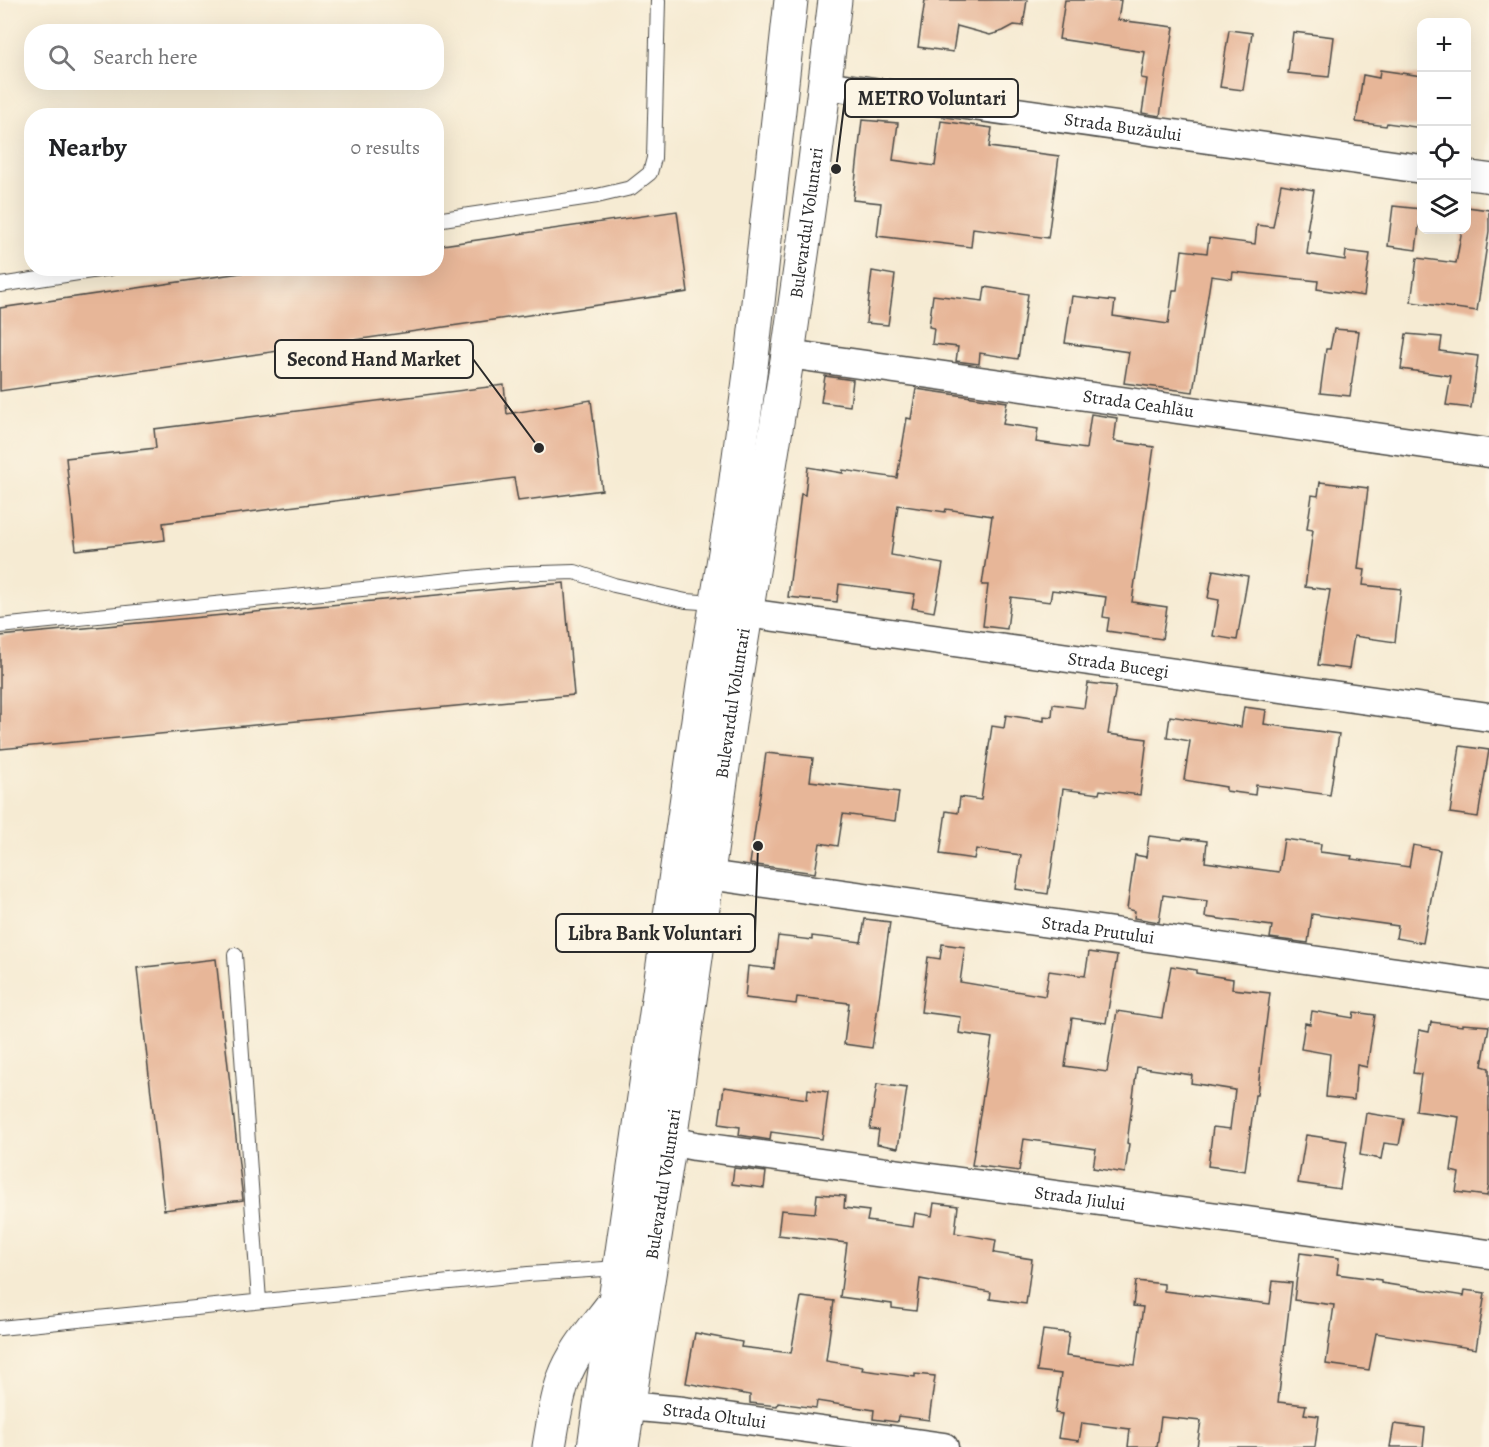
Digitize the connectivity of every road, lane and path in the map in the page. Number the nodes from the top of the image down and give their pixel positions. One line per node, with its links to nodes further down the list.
1 (657, 0): 8 (lane)
2 (791, 0): 13 (highway, Bulevardul Voluntari)
3 (835, 0): 4 (highway, Bulevardul Voluntari)
4 (824, 85): 5 (street, Strada Buzăului); 11 (highway, Bulevardul Voluntari)
5 (1417, 168)
6 (1471, 176): 7 (street)
7 (1489, 178)
8 (444, 219)
9 (59, 276): 10 (lane)
10 (0, 285)
11 (788, 354): 12 (street, Strada Ceahlău); 14 (highway, Bulevardul Voluntari)
12 (1489, 453)
13 (717, 603): 15 (lane); 22 (highway, Bulevardul Voluntari)
14 (747, 613): 16 (street, Strada Bucegi); 17 (highway, Bulevardul Voluntari)
15 (0, 626)
16 (1489, 717)
17 (708, 875): 19 (street, Strada Prutului); 20 (highway, Bulevardul Voluntari)
18 (235, 955): 24 (lane)
19 (1489, 985)
20 (670, 1141): 21 (street, Strada Jiului); 26 (highway, Bulevardul Voluntari)
21 (1489, 1254)
22 (620, 1268): 23 (highway, Bulevardul Voluntari); 24 (lane)
23 (616, 1300): 26 (highway, Bulevardul Voluntari); 27 (highway)
24 (259, 1301): 25 (lane)
25 (0, 1328)
26 (614, 1404): 28 (highway); 29 (highway); 30 (highway); 31 (street, Strada Oltului)
27 (549, 1447)
28 (594, 1447)
29 (622, 1447)
30 (643, 1447)
31 (944, 1447)

